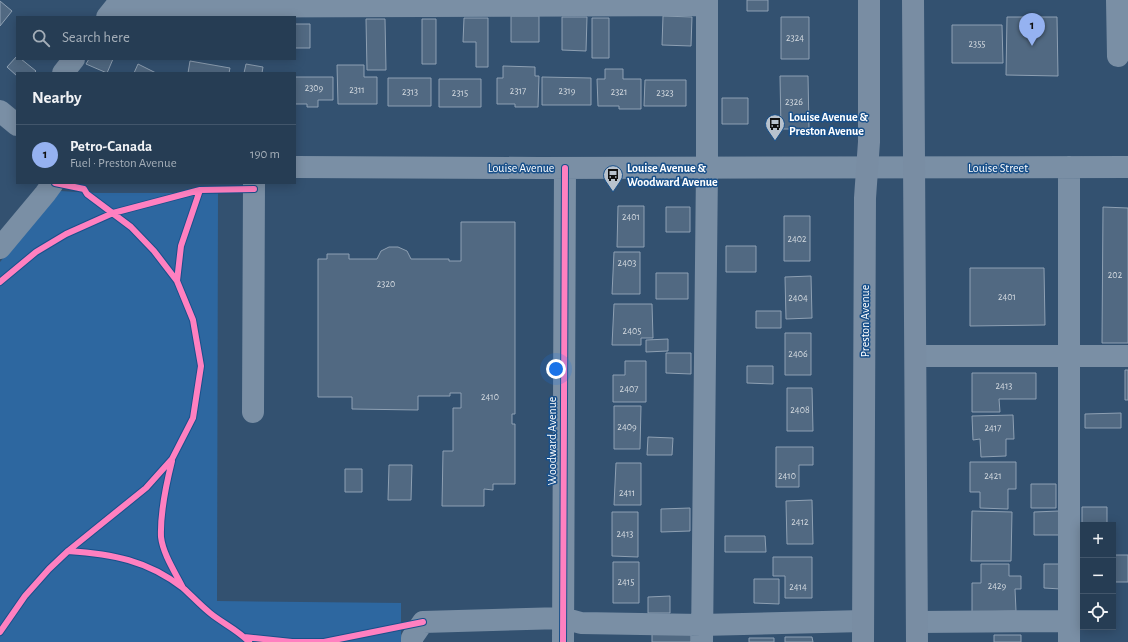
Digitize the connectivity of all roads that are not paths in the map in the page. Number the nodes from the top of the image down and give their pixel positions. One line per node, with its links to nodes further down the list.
1 (869, 0): 16 (main road, Preston Avenue)
2 (913, 0): 17 (main road)
3 (1117, 0): 6 (street)
4 (707, 3): 5 (street); 15 (street)
5 (108, 16)
6 (1118, 56)
7 (73, 60): 8 (street)
8 (64, 72)
9 (0, 111): 10 (street)
10 (16, 124)
11 (296, 167): 14 (street, Louise Avenue)
12 (1069, 167): 13 (street, Louise Street); 17 (street, Louise Street); 22 (street)
13 (1128, 167)
14 (564, 168): 15 (street, Louise Avenue); 25 (street, Woodward Avenue)
15 (707, 168): 16 (street, Louise Avenue); 29 (street)
16 (867, 168): 17 (street, Louise Street); 27 (main road, Preston Avenue)
17 (914, 168): 21 (main road)
18 (52, 184): 20 (street)
19 (254, 184): 24 (street)
20 (0, 248)
21 (916, 356): 22 (street); 28 (main road)
22 (1068, 356): 23 (street); 26 (street)
23 (1128, 356)
24 (253, 412)
25 (563, 618): 29 (street); 30 (street); 31 (street, Woodward Avenue)
26 (1069, 631): 28 (street)
27 (863, 632): 29 (street)
28 (917, 632)
29 (702, 633)
30 (412, 642)
31 (563, 642)

